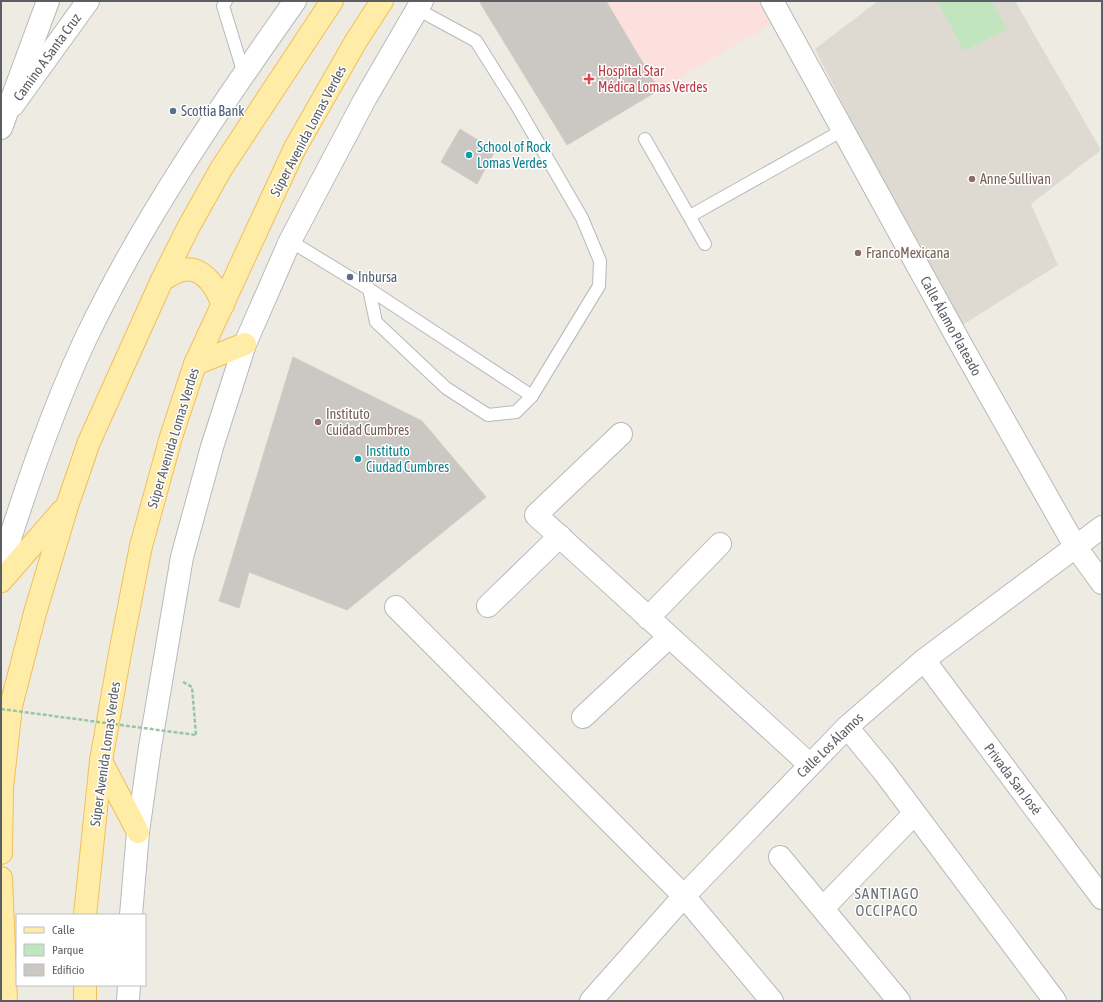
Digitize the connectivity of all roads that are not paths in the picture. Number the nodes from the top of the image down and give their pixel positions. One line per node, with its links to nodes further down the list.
1 (48, 1): 10 (street)
2 (88, 1): 10 (street, Camino A Santa Cruz)
3 (226, 1): 9 (lane)
4 (295, 1): 9 (street)
5 (332, 1): 16 (main road)
6 (382, 1): 18 (main road, Súper Avenida Lomas Verdes)
7 (772, 1): 11 (street, Calle Álamo Plateado)
8 (419, 5): 14 (street); 21 (lane)
9 (244, 74): 28 (street)
10 (4, 121)
11 (843, 130): 13 (lane); 27 (street, Calle Álamo Plateado)
12 (645, 139): 13 (lane)
13 (690, 216): 15 (lane)
14 (290, 240): 17 (lane); 19 (street)
15 (705, 244)
16 (162, 280): 18 (main road); 23 (main road)
17 (369, 289): 21 (lane); 21 (lane)
18 (222, 305): 20 (main road, Súper Avenida Lomas Verdes)
19 (245, 344): 20 (main road); 41 (street)
20 (195, 364): 38 (main road, Súper Avenida Lomas Verdes)
21 (532, 396)
22 (621, 434): 25 (street)
23 (67, 506): 29 (main road); 42 (main road)
24 (1102, 527): 27 (street, Calle Los Álamos)
25 (560, 536): 31 (street); 33 (street)
26 (720, 544): 33 (street)
27 (1075, 546): 30 (street, Calle Álamo Plateado); 35 (street, Calle Los Álamos)
28 (1, 567)
29 (1, 582)
30 (1102, 583)
31 (488, 606)
32 (396, 607): 45 (street)
33 (648, 618): 34 (street)
34 (669, 637): 36 (street); 39 (street)
35 (924, 660): 37 (street, Calle Los Álamos); 46 (street, Privada San José)
36 (583, 717)
37 (847, 727): 39 (street, Calle Los Álamos); 40 (street)
38 (101, 761): 41 (main road); 48 (main road, Súper Avenida Lomas Verdes)
39 (809, 764): 45 (street, Calle Los Álamos)
40 (914, 814): 47 (street); 58 (street)
41 (138, 832): 49 (street)
42 (1, 853)
43 (780, 858): 47 (street)
44 (1, 878): 52 (main road)
45 (684, 896): 55 (street, Calle Los Álamos); 56 (street)
46 (1102, 898)
47 (823, 908): 57 (street)
48 (85, 914)
49 (131, 914)
50 (85, 986): 53 (main road)
51 (128, 986): 54 (street)
52 (6, 1001)
53 (85, 1001)
54 (128, 1001)
55 (591, 1001)
56 (772, 1001)
57 (899, 1001)
58 (1055, 1001)

